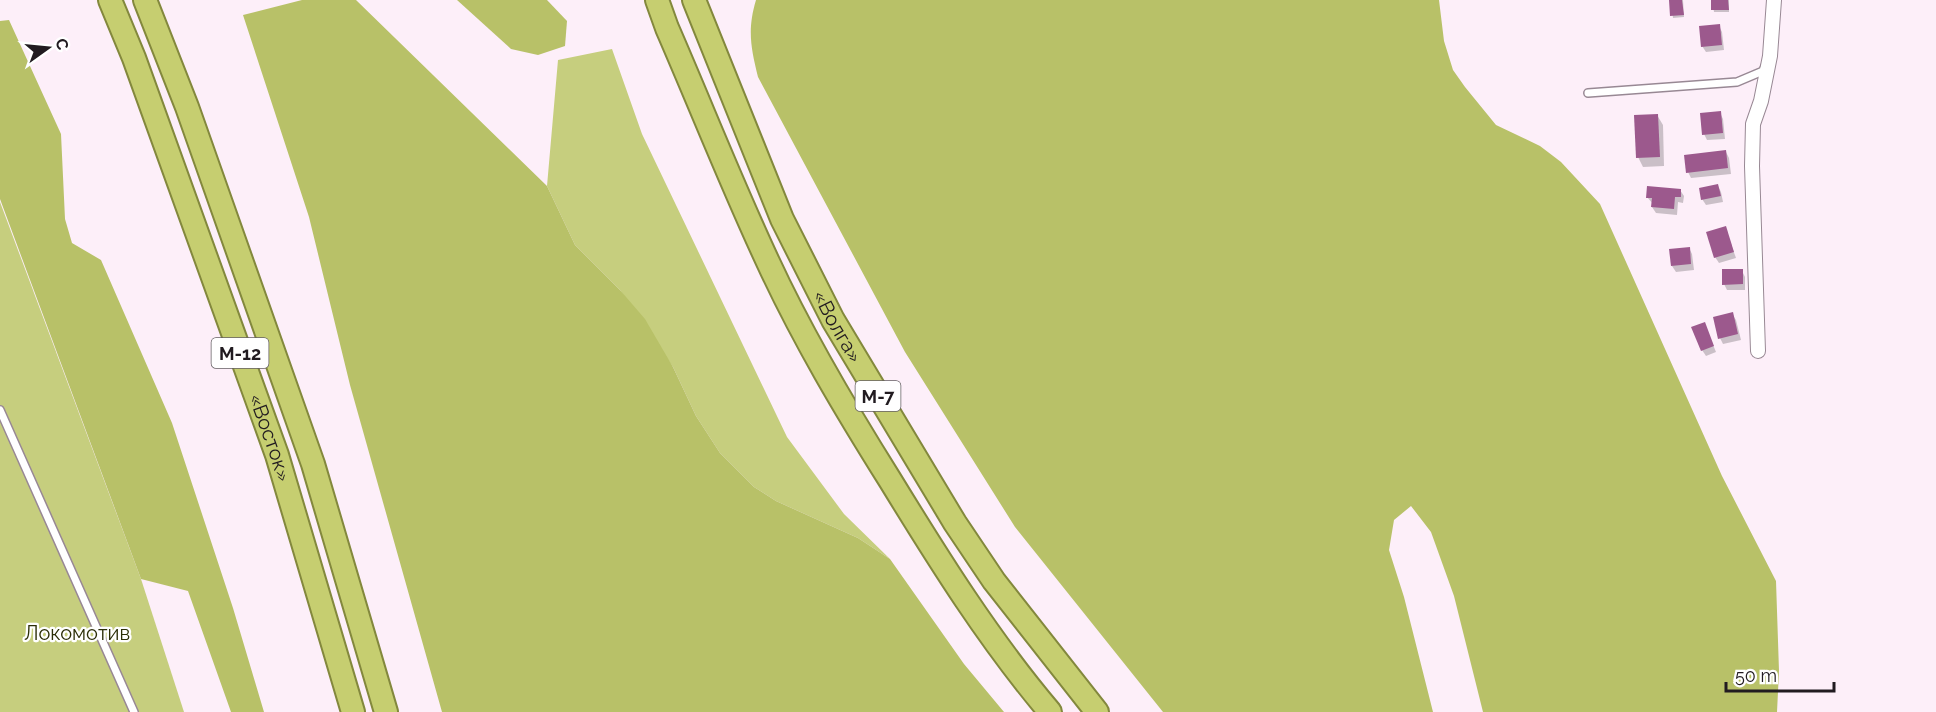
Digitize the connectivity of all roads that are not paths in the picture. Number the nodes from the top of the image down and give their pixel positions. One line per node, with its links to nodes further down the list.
1 (110, 0): 13 (highway, «Восток» / М-12)
2 (145, 0): 14 (highway, «Восток» / М-12)
3 (640, 0): 7 (highway)
4 (657, 0): 7 (highway, «Волга» / М-7)
5 (694, 0): 16 (highway, «Волга» / М-7)
6 (1774, 0): 8 (street)
7 (668, 28): 15 (highway, «Волга» / М-7)
8 (1770, 56): 9 (lane); 10 (street)
9 (1588, 93)
10 (1758, 351)
11 (0, 410): 12 (lane)
12 (134, 712)
13 (353, 712)
14 (386, 712)
15 (1050, 712)
16 (1097, 712)

